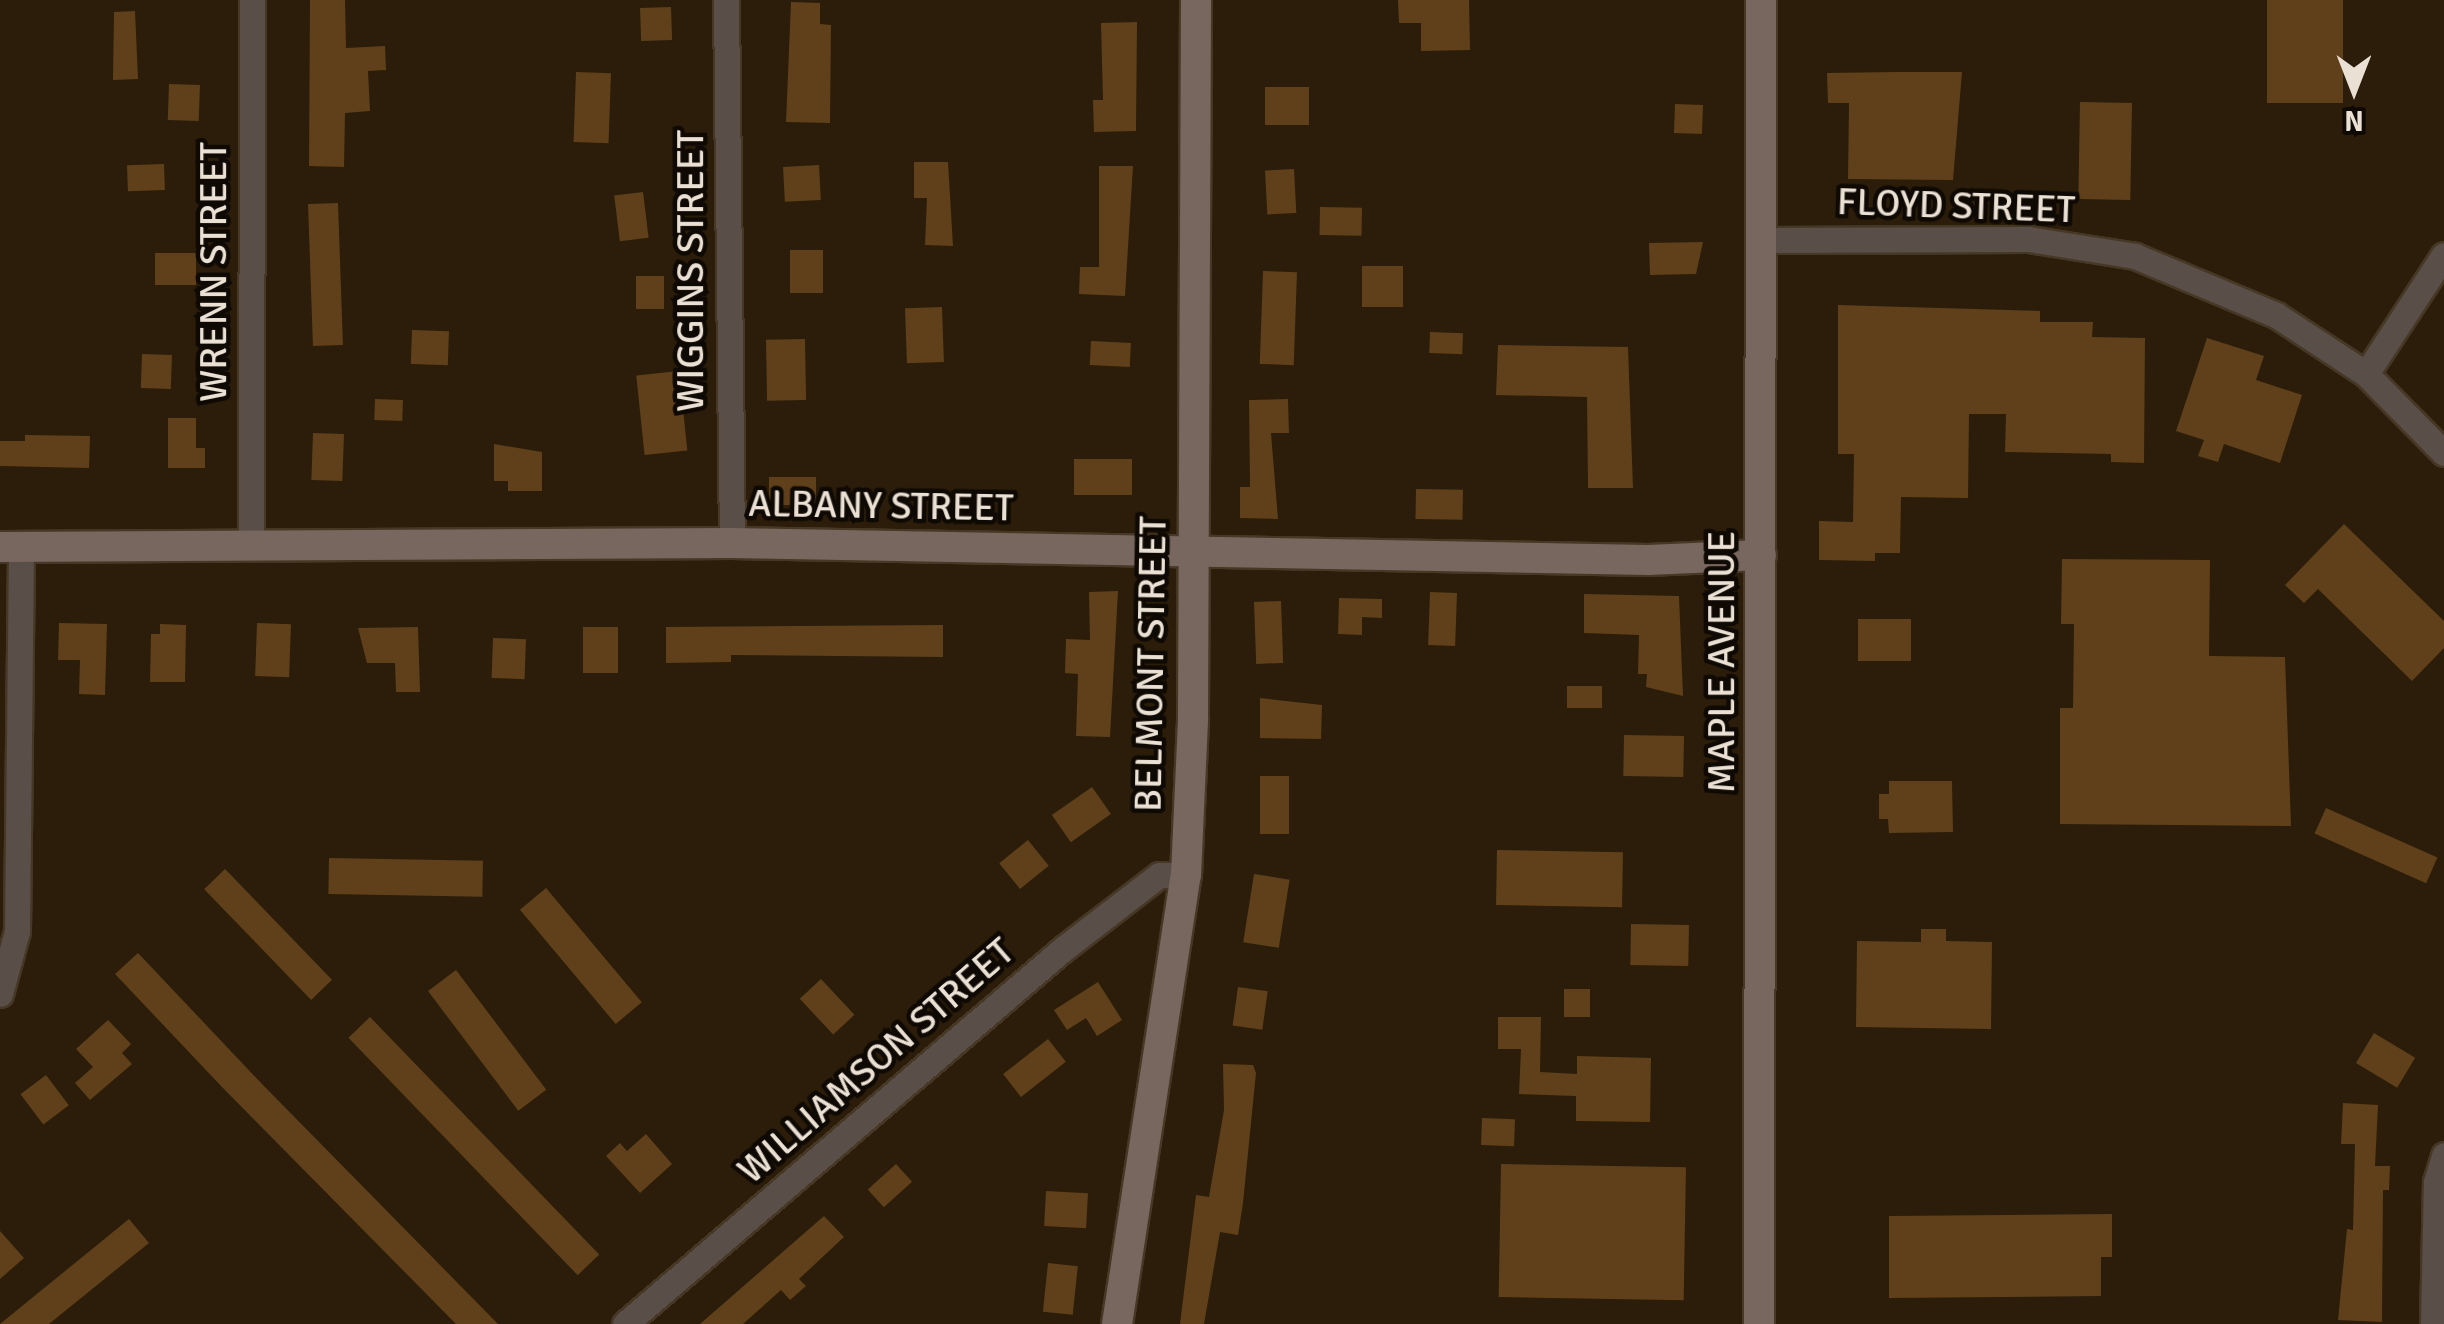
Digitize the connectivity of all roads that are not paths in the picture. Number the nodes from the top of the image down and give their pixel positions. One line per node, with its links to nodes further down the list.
1 (252, 0): 10 (street, WRENN STREET)
2 (726, 0): 9 (street, WIGGINS STREET)
3 (1196, 0): 12 (street, BELMONT STREET)
4 (1761, 0): 5 (street, MAPLE AVENUE)
5 (1762, 240): 7 (street, FLOYD STREET); 13 (street, MAPLE AVENUE)
6 (2444, 255): 7 (street)
7 (2366, 374): 8 (street, FLOYD STREET)
8 (2444, 452)
9 (732, 543): 10 (street, ALBANY STREET); 12 (street, ALBANY STREET)
10 (251, 544): 11 (street, ALBANY STREET)
11 (10, 548): 15 (street)
12 (1195, 548): 13 (street, ALBANY STREET); 14 (street, BELMONT STREET)
13 (1761, 555): 19 (street, MAPLE AVENUE)
14 (1186, 875): 17 (street, WILLIAMSON STREET); 18 (street, BELMONT STREET)
15 (0, 994)
16 (2444, 1155): 20 (street)
17 (624, 1324)
18 (1117, 1324)
19 (1760, 1324)
20 (2433, 1324)

